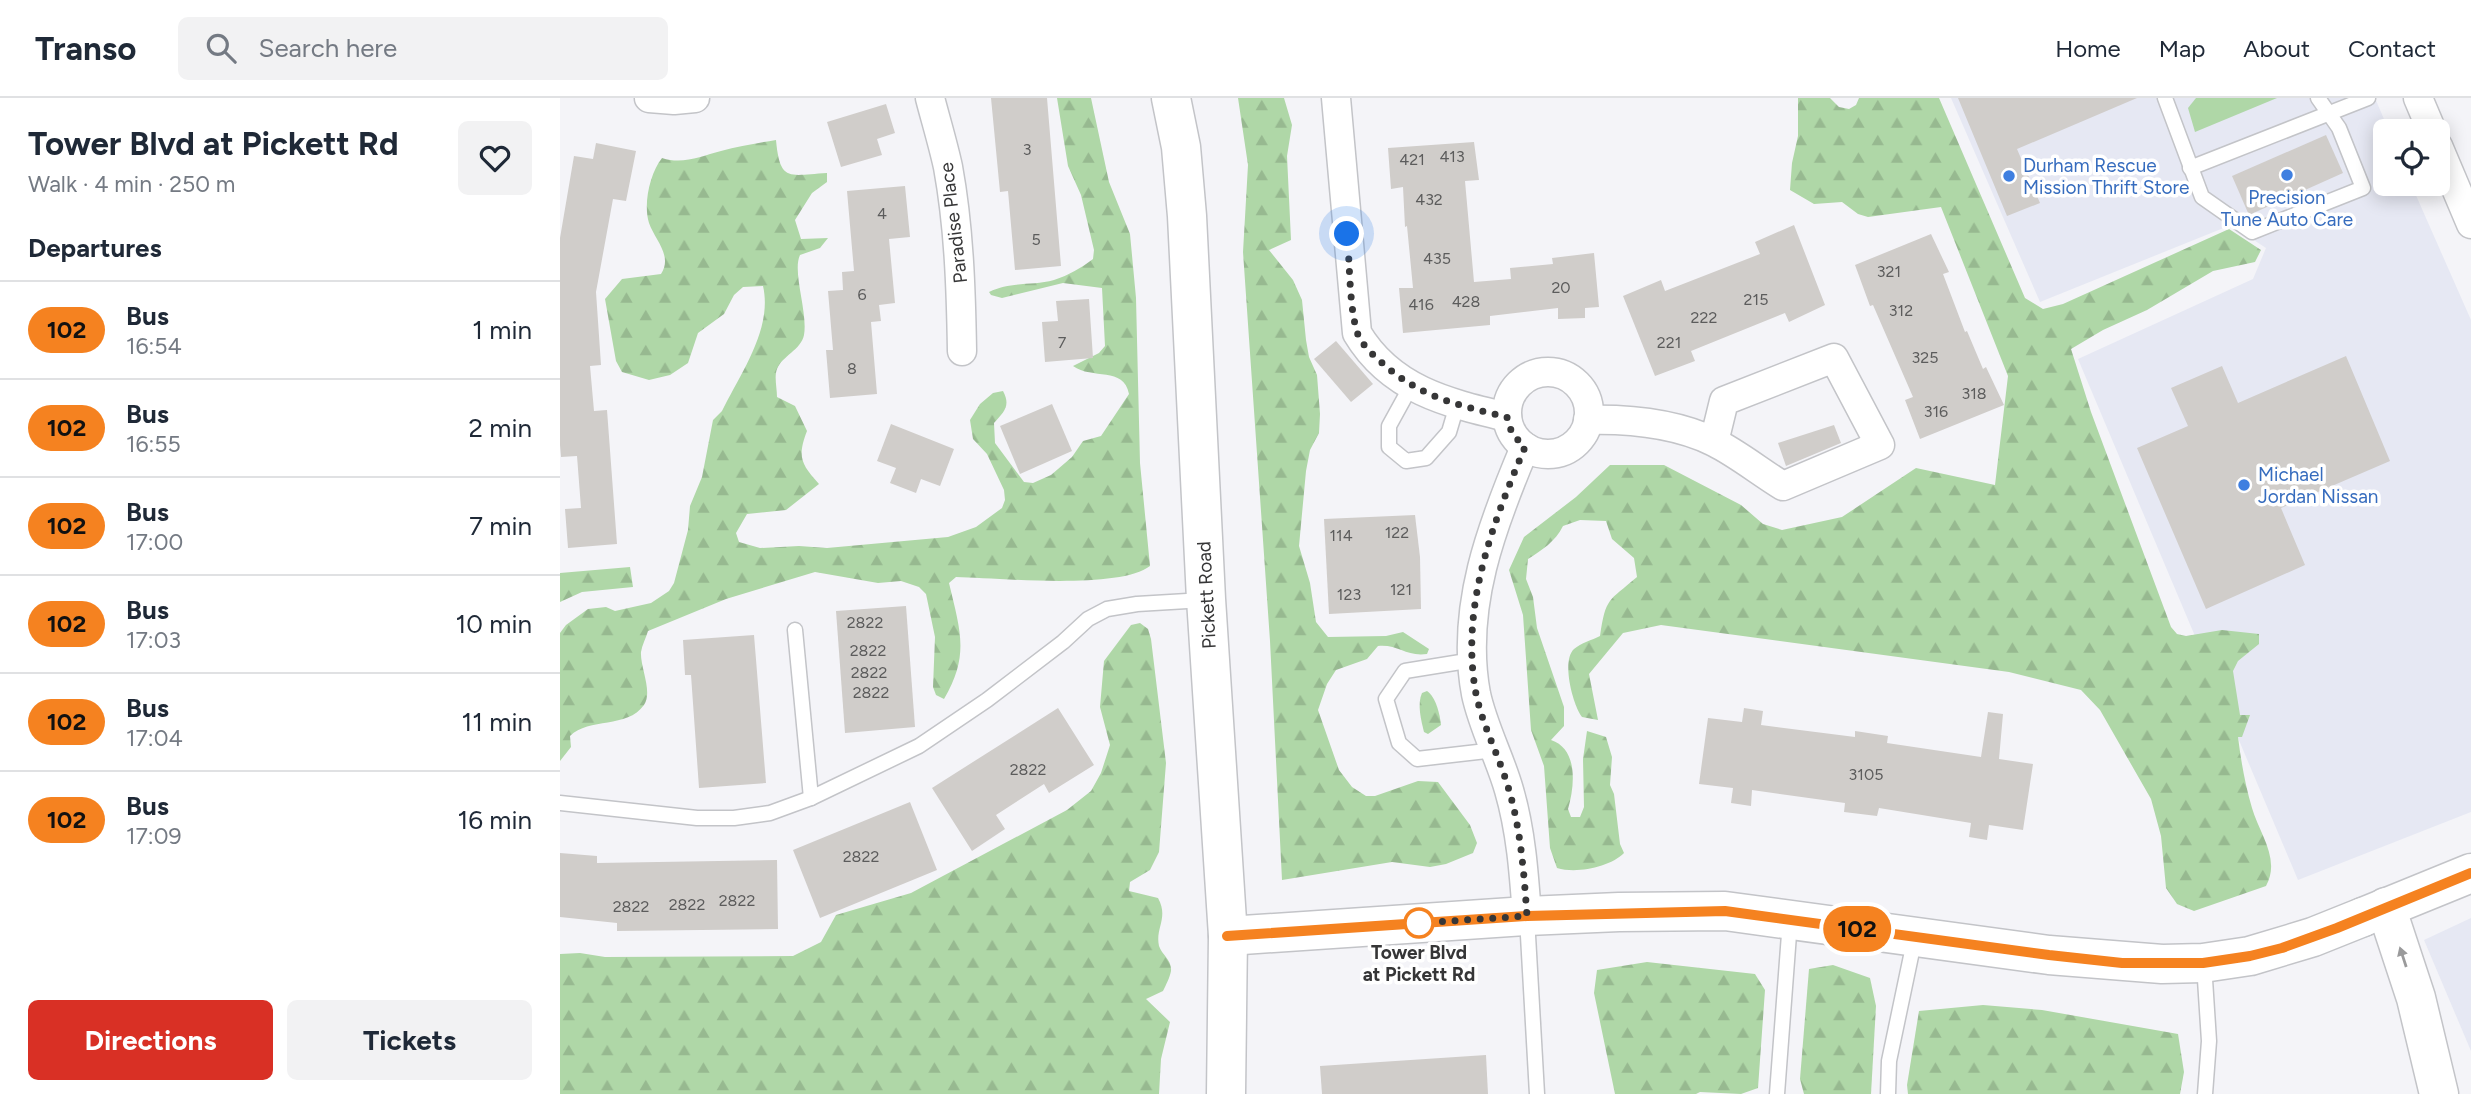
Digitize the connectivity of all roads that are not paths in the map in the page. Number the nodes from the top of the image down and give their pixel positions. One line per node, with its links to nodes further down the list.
1 (649, 98): 2 (street)
2 (695, 98)
3 (930, 98): 15 (street, Paradise Place)
4 (1171, 98): 22 (main road, Pickett Road)
5 (1336, 98): 16 (street)
6 (2165, 98): 12 (lane)
7 (2318, 98): 10 (lane)
8 (2368, 98): 10 (lane)
9 (2418, 98): 11 (street)
10 (2329, 114): 12 (lane); 12 (lane)
11 (2427, 119)
12 (2190, 168)
13 (2450, 174): 14 (street)
14 (2471, 224)
15 (962, 351)
16 (1411, 386): 17 (street); 17 (lane)
17 (1457, 405): 18 (street)
18 (1507, 417): 19 (street); 21 (street)
19 (1588, 420): 20 (street); 21 (street)
20 (1714, 442): 20 (street)
21 (1525, 447): 24 (street)
22 (1206, 599): 26 (lane); 32 (main road, Pickett Road)
23 (795, 630): 26 (lane)
24 (1473, 660): 25 (street); 25 (lane)
25 (1495, 750): 30 (street)
26 (811, 798): 27 (lane)
27 (560, 803)
28 (2471, 873): 29 (main road)
29 (2374, 912): 34 (main road); 40 (main road); 41 (main road, one-way to 29)
30 (1527, 916): 31 (main road); 32 (main road); 36 (lane)
31 (1790, 920): 33 (main road); 37 (lane)
32 (1227, 936): 35 (main road, Pickett Road)
33 (1915, 937): 34 (main road); 38 (lane)
34 (2203, 963): 39 (lane)
35 (1226, 1094)
36 (1537, 1094)
37 (1777, 1094)
38 (1888, 1094)
39 (2205, 1094)
40 (2416, 1094)
41 (2439, 1094)

